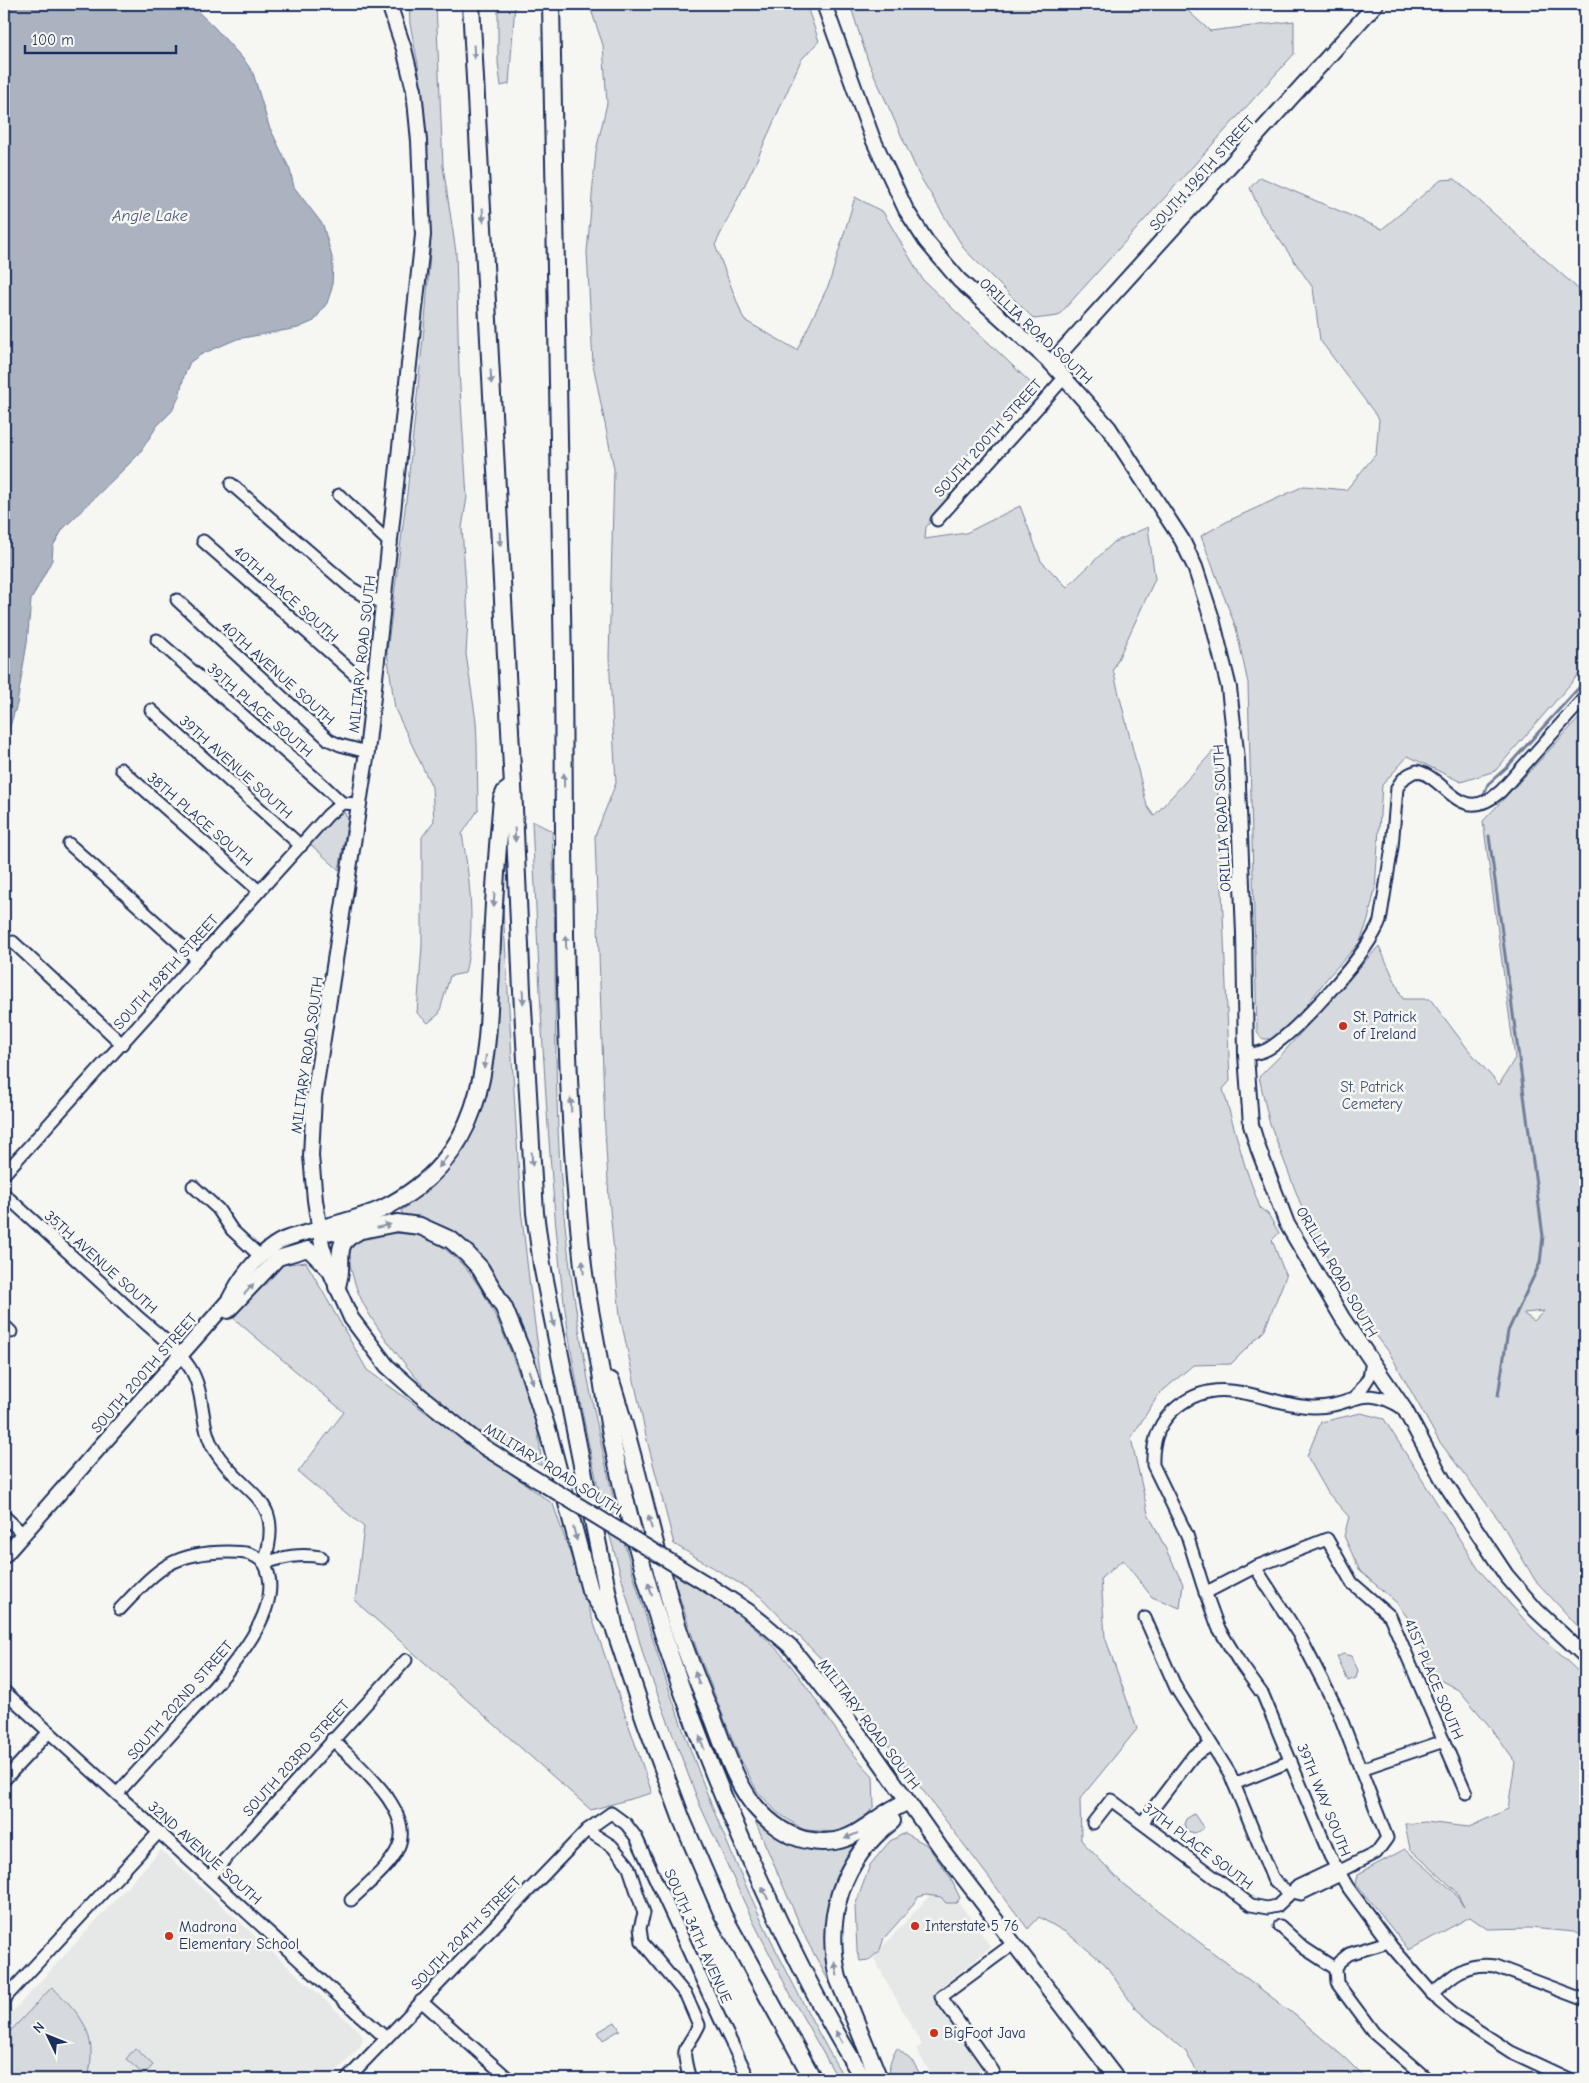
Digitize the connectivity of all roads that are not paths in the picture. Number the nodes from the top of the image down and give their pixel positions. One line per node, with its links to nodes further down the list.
1 (389, 4): 12 (main road, MILITARY ROAD SOUTH)
2 (471, 4): 21 (highway, one-way to 21)
3 (550, 4): 40 (highway, one-way to 3)
4 (824, 4): 6 (main road, ORILLIA ROAD SOUTH)
5 (1376, 4): 6 (main road, SOUTH 196TH STREET)
6 (1051, 364): 7 (main road, ORILLIA ROAD SOUTH)
7 (1064, 378): 10 (street, SOUTH 200TH STREET); 30 (main road, ORILLIA ROAD SOUTH)
8 (231, 484): 14 (street)
9 (340, 495): 12 (street)
10 (937, 520)
11 (203, 541): 16 (street, 40TH PLACE SOUTH)
12 (391, 544): 14 (main road, MILITARY ROAD SOUTH)
13 (177, 600): 19 (street, 40TH AVENUE SOUTH)
14 (384, 603): 16 (main road, MILITARY ROAD SOUTH)
15 (156, 640): 22 (street, 39TH PLACE SOUTH)
16 (375, 685): 19 (main road, MILITARY ROAD SOUTH)
17 (1585, 697): 30 (street)
18 (151, 710): 25 (street, 39TH AVENUE SOUTH)
19 (367, 752): 23 (main road, MILITARY ROAD SOUTH)
20 (121, 769): 26 (street, 38TH PLACE SOUTH)
21 (513, 786): 34 (highway, one-way to 34); 54 (highway, one-way to 54)
22 (342, 803): 23 (street); 25 (street, SOUTH 198TH STREET)
23 (358, 804): 34 (main road, MILITARY ROAD SOUTH)
24 (69, 844): 28 (street)
25 (301, 846): 26 (street, SOUTH 198TH STREET)
26 (259, 891): 28 (street, SOUTH 198TH STREET)
27 (13, 942): 29 (street)
28 (198, 959): 29 (street, SOUTH 198TH STREET)
29 (122, 1044): 31 (street, SOUTH 198TH STREET)
30 (1246, 1055): 42 (main road, ORILLIA ROAD SOUTH)
31 (4, 1174)
32 (193, 1186): 36 (street)
33 (4, 1194): 41 (street, 35TH AVENUE SOUTH)
34 (319, 1230): 35 (highway); 36 (main road, SOUTH 200TH STREET); 37 (main road, MILITARY ROAD SOUTH)
35 (358, 1232): 38 (highway); 54 (highway, one-way to 54)
36 (261, 1257): 39 (main road, SOUTH 200TH STREET)
37 (330, 1271): 38 (main road, MILITARY ROAD SOUTH); 39 (main road, one-way to 37)
38 (337, 1287): 68 (main road, MILITARY ROAD SOUTH, bridge)
39 (213, 1318): 41 (main road, SOUTH 200TH STREET)
40 (594, 1332): 68 (highway, one-way to 40); 93 (highway, one-way to 40)
41 (180, 1356): 46 (main road, SOUTH 200TH STREET); 49 (street, 35TH AVENUE SOUTH)
42 (1372, 1362): 43 (street); 44 (main road, ORILLIA ROAD SOUTH)
43 (1356, 1397): 44 (street); 51 (street, 39TH WAY SOUTH)
44 (1405, 1410): 55 (main road, ORILLIA ROAD SOUTH)
45 (4, 1516): 46 (street)
46 (23, 1534): 47 (main road, SOUTH 200TH STREET)
47 (4, 1556)
48 (321, 1557): 49 (street)
49 (264, 1563): 52 (street); 67 (street, SOUTH 202ND STREET)
50 (1255, 1567): 51 (street); 60 (street, 41ST PLACE SOUTH); 63 (street)
51 (1205, 1593): 62 (street, 39TH WAY SOUTH)
52 (120, 1609)
53 (1145, 1618): 61 (street)
54 (615, 1630): 92 (highway)
55 (1585, 1656)
56 (406, 1660): 59 (street, SOUTH 203RD STREET)
57 (4, 1691): 58 (street, 32ND AVENUE SOUTH)
58 (49, 1732): 64 (street); 67 (street, 32ND AVENUE SOUTH)
59 (332, 1739): 75 (street, SOUTH 203RD STREET); 77 (street)
60 (1444, 1741): 63 (street); 66 (street, 41ST PLACE SOUTH)
61 (1211, 1744): 65 (street); 71 (street)
62 (1291, 1761): 65 (street); 74 (street, 39TH WAY SOUTH)
63 (1361, 1769): 74 (street, 37TH PLACE SOUTH)
64 (4, 1780)
65 (1234, 1784): 76 (street)
66 (1466, 1793)
67 (118, 1794): 73 (street, 32ND AVENUE SOUTH)
68 (907, 1802): 80 (main road, MILITARY ROAD SOUTH); 94 (highway, one-way to 68)
69 (611, 1813): 72 (street, SOUTH 204TH STREET); 91 (street, SOUTH 34TH AVENUE)
70 (1093, 1823): 71 (street, 37TH PLACE SOUTH)
71 (1142, 1823): 76 (street, 37TH PLACE SOUTH)
72 (587, 1830): 85 (street, SOUTH 204TH STREET); 88 (street)
73 (160, 1832): 75 (street, 32ND AVENUE SOUTH); 83 (street)
74 (1338, 1872): 76 (street, 37TH PLACE SOUTH); 79 (street, 39TH WAY SOUTH)
75 (208, 1877): 86 (street, 32ND AVENUE SOUTH)
76 (1291, 1893)
77 (352, 1900)
78 (1280, 1926): 81 (street)
79 (1388, 1942): 81 (street); 82 (street, 39TH WAY SOUTH)
80 (1014, 1943): 87 (street); 95 (main road, MILITARY ROAD SOUTH)
81 (1336, 1969): 96 (street)
82 (1432, 1994): 84 (street); 97 (street, 39TH WAY SOUTH)
83 (4, 1999)
84 (1585, 2000)
85 (421, 2001): 86 (street, SOUTH 204TH STREET); 90 (street)
86 (386, 2038): 89 (street, SOUTH 204TH STREET)
87 (994, 2071)
88 (687, 2078)
89 (347, 2079)
90 (509, 2079)
91 (749, 2079)
92 (813, 2079)
93 (864, 2079)
94 (880, 2079)
95 (1117, 2079)
96 (1427, 2079)
97 (1569, 2079)

